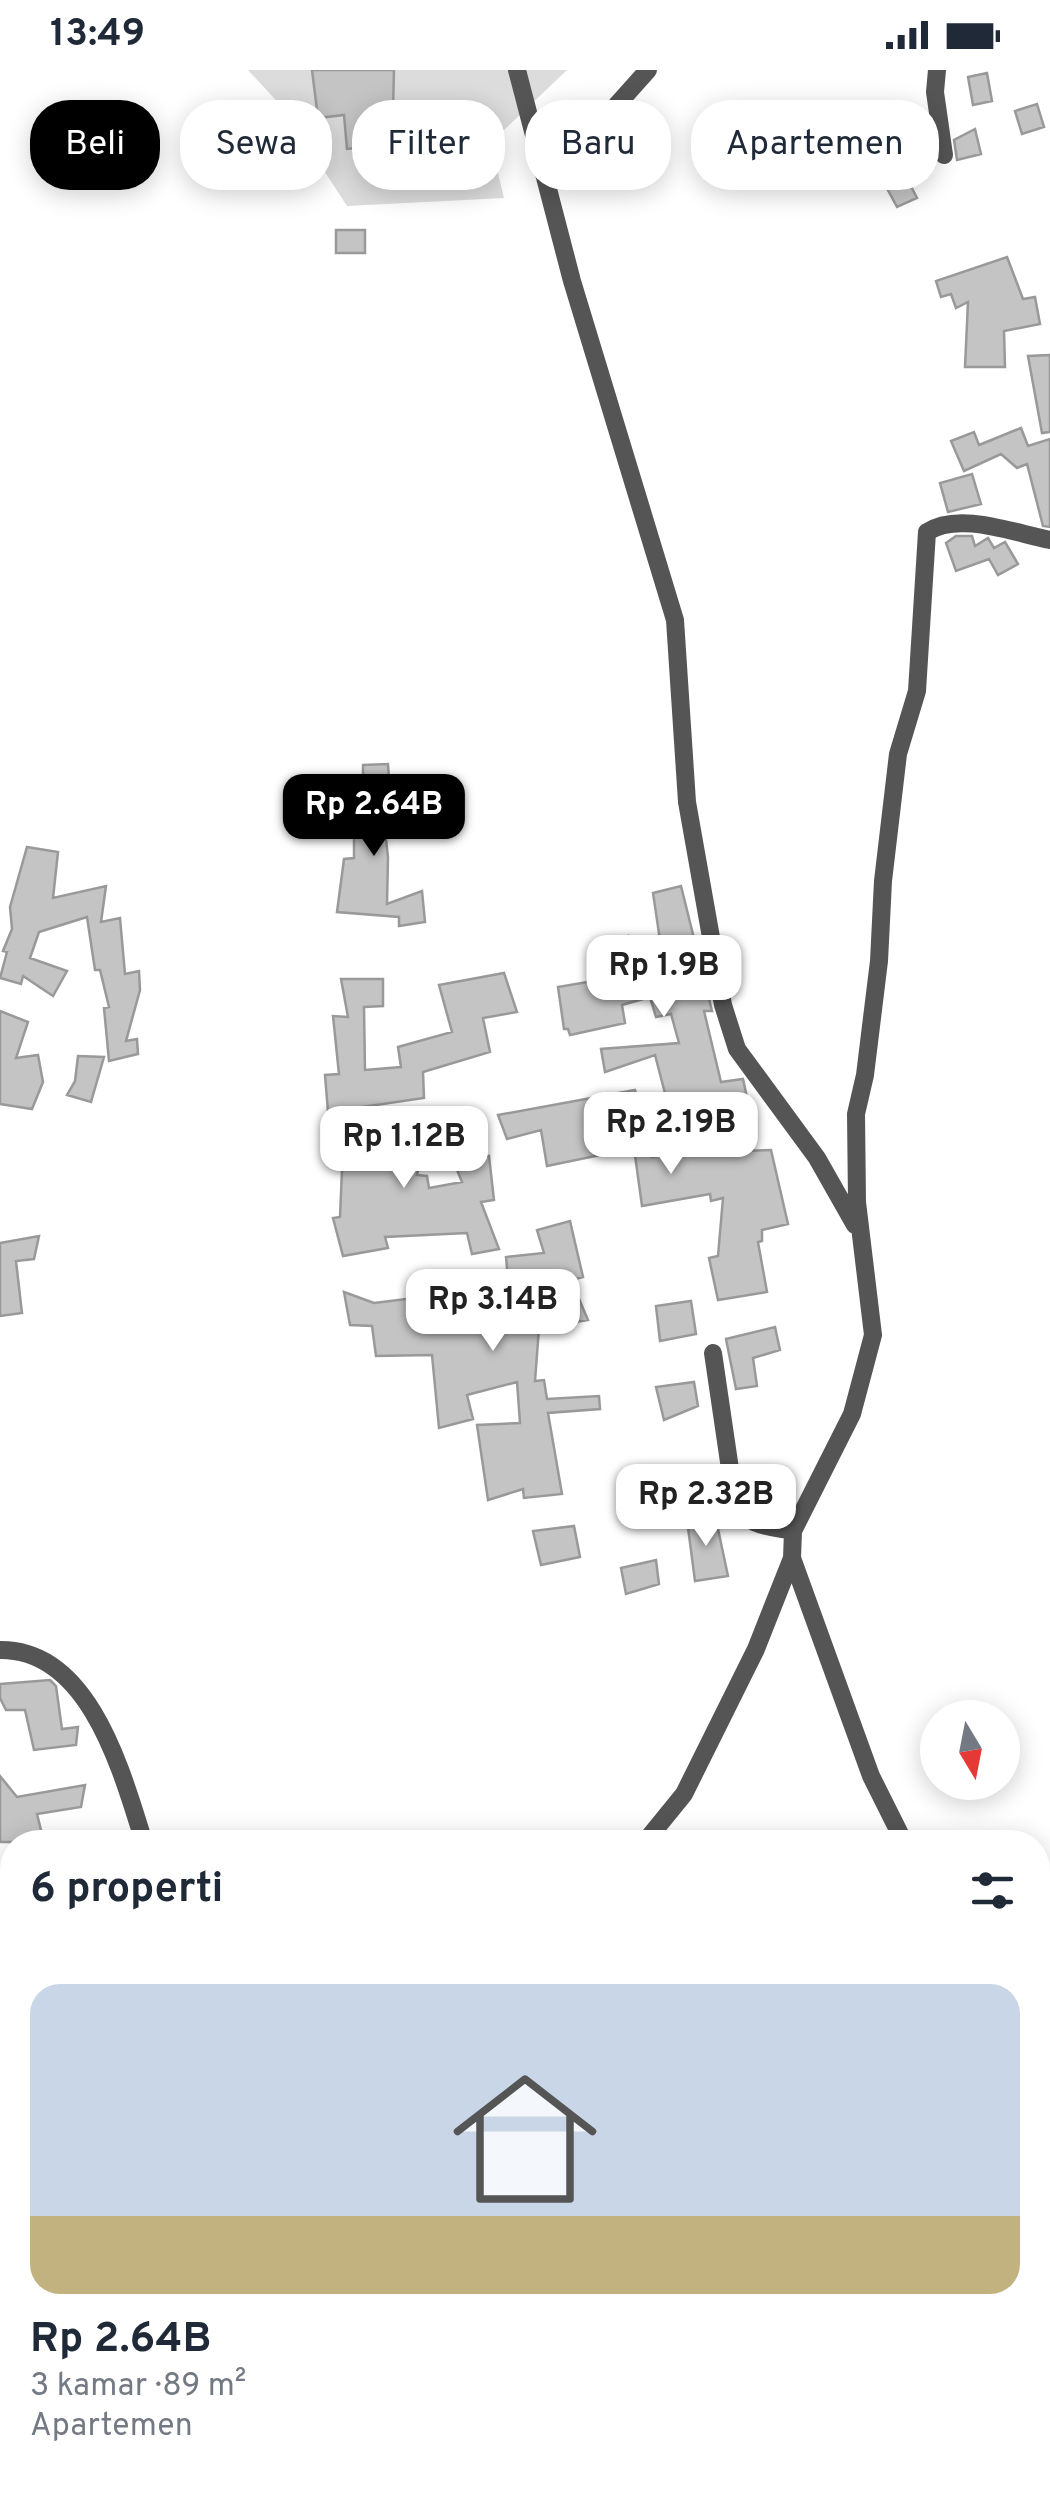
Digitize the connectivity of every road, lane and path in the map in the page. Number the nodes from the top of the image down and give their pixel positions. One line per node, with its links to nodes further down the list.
1 (518, 70): 5 (street)
2 (648, 70): 4 (street)
3 (937, 70): 6 (street)
4 (621, 100)
5 (525, 101)
6 (944, 155)
7 (547, 190): 9 (street)
8 (1050, 540): 9 (street)
9 (862, 1240): 11 (street)
10 (713, 1353): 11 (street)
11 (793, 1531): 12 (street)
12 (792, 1558): 15 (street); 16 (street)
13 (0, 1650): 14 (street)
14 (140, 1830)
15 (655, 1830)
16 (898, 1830)

